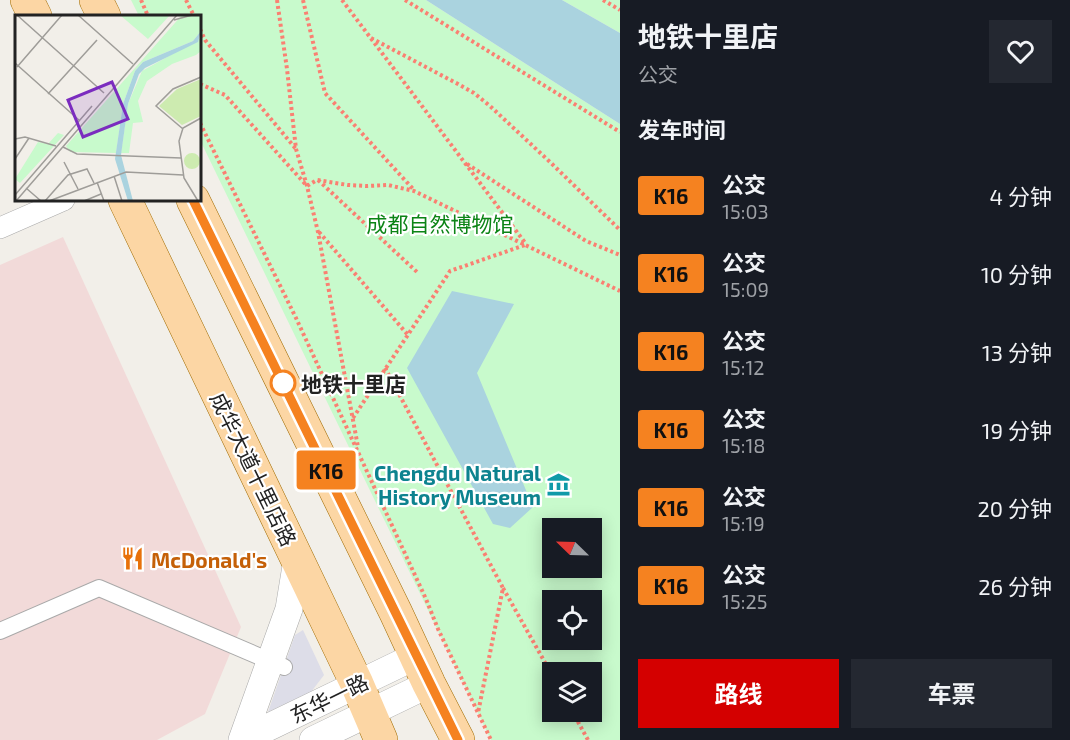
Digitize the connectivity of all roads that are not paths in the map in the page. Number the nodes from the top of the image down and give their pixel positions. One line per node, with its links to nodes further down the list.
1 (27, 0): 3 (main road)
2 (96, 0): 4 (main road)
3 (34, 15)
4 (104, 15)
5 (62, 201): 8 (street)
6 (125, 201): 9 (main road, 成华大道十里店路)
7 (193, 201): 12 (main road)
8 (0, 228)
9 (297, 560): 11 (street); 13 (main road, 成华大道十里店路)
10 (0, 631): 11 (street)
11 (277, 664): 14 (street)
12 (423, 670): 13 (street, 东华一路); 16 (main road)
13 (369, 712): 14 (street, 东华一路); 15 (street, 东华一路)
14 (242, 740)
15 (313, 740)
16 (458, 740)

